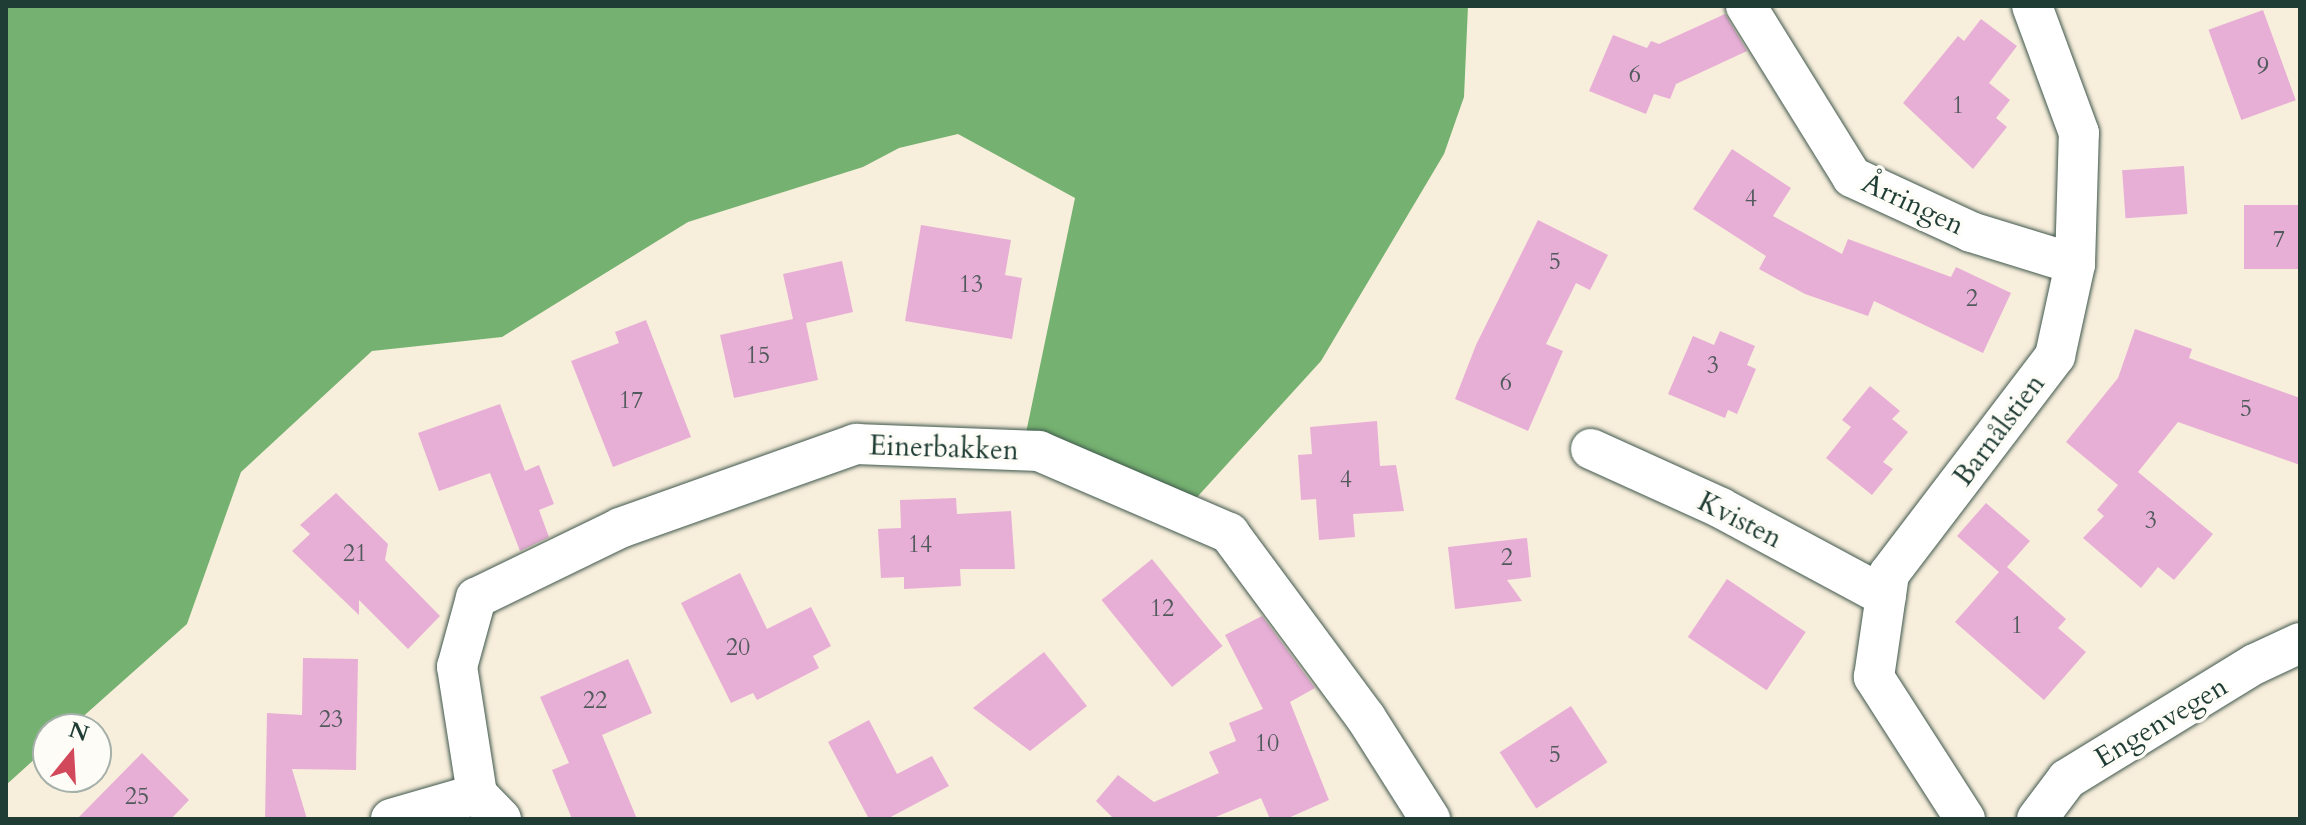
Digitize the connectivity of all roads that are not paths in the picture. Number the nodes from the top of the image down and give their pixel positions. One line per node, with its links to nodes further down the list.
1 (1746, 6): 3 (street, Årringen)
2 (2032, 6): 3 (street, Barnålstien)
3 (2075, 264): 5 (street, Barnålstien)
4 (1591, 449): 5 (street, Kvisten)
5 (1886, 597): 10 (street, Barnålstien)
6 (2300, 643): 11 (street, Engenvegen)
7 (489, 807): 8 (street, Einerbakken); 9 (street, Einerbakken)
8 (391, 819)
9 (1430, 819)
10 (1965, 819)
11 (2037, 819)

